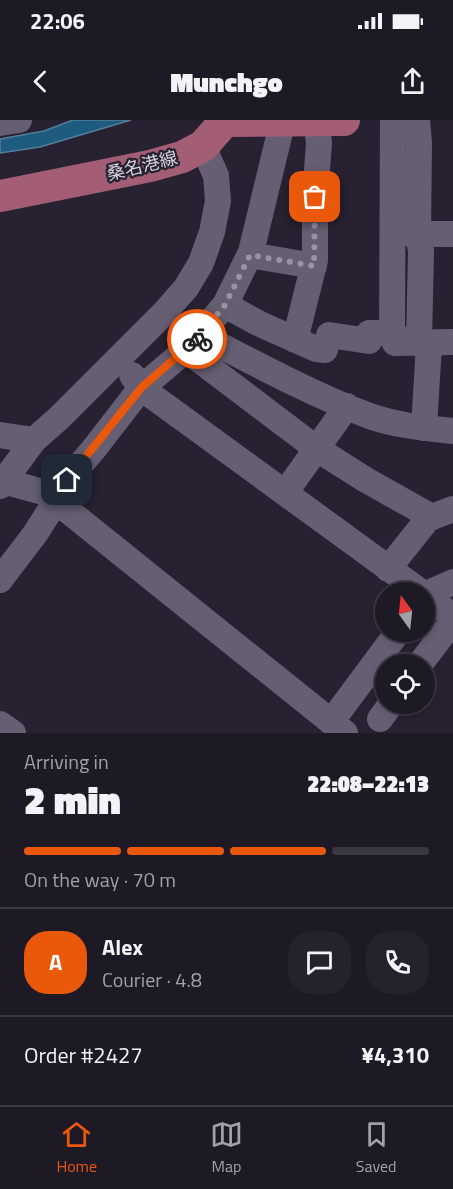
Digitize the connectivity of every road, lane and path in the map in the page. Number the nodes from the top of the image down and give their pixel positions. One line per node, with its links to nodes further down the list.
1 (19, 120): 8 (street)
2 (225, 120): 3 (main road, 桑名港線); 9 (main road, 桑名港線)
3 (283, 120): 4 (main road, 桑名港線); 14 (street)
4 (316, 120): 5 (main road, 桑名港線); 15 (street)
5 (344, 120)
6 (393, 120): 11 (street)
7 (417, 120): 12 (street)
8 (0, 123)
9 (203, 146): 10 (main road, 桑名港線); 21 (street)
10 (0, 196)
11 (392, 233): 12 (street); 17 (street)
12 (418, 234): 13 (street); 20 (street)
13 (453, 234)
14 (250, 255): 15 (street); 16 (street)
15 (314, 266): 18 (street)
16 (225, 305): 18 (street); 19 (street)
17 (392, 333): 18 (street); 20 (street)
18 (295, 340)
19 (193, 343): 22 (street); 23 (street); 28 (street)
20 (434, 343): 24 (street)
21 (120, 358): 22 (street); 27 (street)
22 (141, 388): 30 (street); 31 (street)
23 (347, 406): 24 (street); 28 (street)
24 (424, 428): 25 (street)
25 (453, 431)
26 (0, 435): 27 (street)
27 (34, 440): 29 (street)
28 (317, 449): 30 (street); 32 (street)
29 (2, 484): 31 (street)
30 (285, 493): 33 (street)
31 (55, 498): 34 (street); 44 (street)
32 (443, 513): 33 (street)
33 (388, 569): 35 (street)
34 (0, 580)
35 (406, 582)
36 (453, 582): 37 (street)
37 (435, 590)
38 (435, 603): 39 (street)
39 (453, 616)
40 (453, 621): 42 (street)
41 (392, 642): 44 (street)
42 (428, 654)
43 (0, 724): 45 (street)
44 (338, 728)
45 (13, 733)

